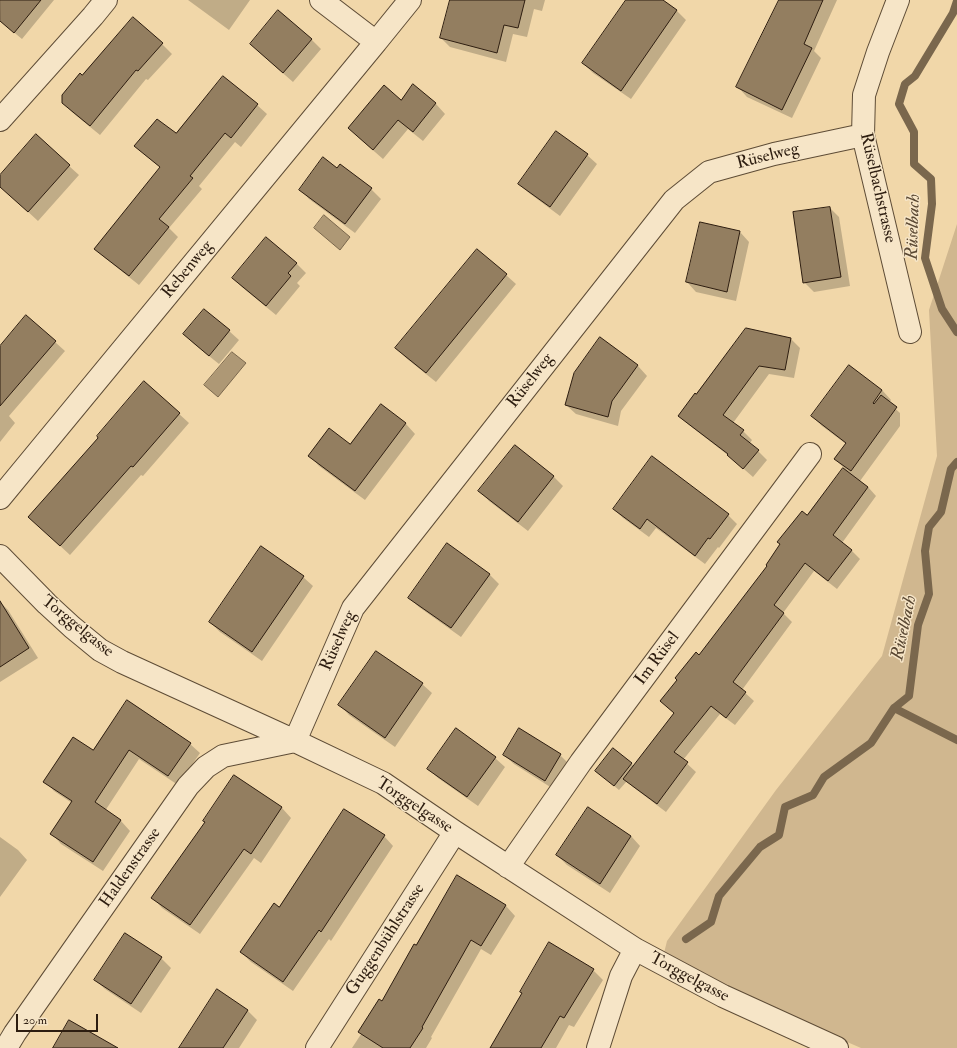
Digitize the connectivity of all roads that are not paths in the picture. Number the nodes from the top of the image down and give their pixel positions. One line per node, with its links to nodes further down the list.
1 (106, 0): 6 (street)
2 (321, 0): 5 (street)
3 (410, 0): 5 (street, Rebenweg)
4 (898, 0): 7 (street, Rüselbachstrasse)
5 (376, 42): 10 (street, Rebenweg)
6 (0, 120)
7 (863, 135): 8 (street, Rüselbachstrasse); 12 (street, Rüselweg)
8 (910, 332)
9 (810, 454): 14 (street, Im Rüsel)
10 (0, 498)
11 (0, 556): 12 (street, Torggelgasse)
12 (295, 741): 13 (street, Torggelgasse); 16 (street, Haldenstrasse)
13 (455, 832): 14 (street, Torggelgasse); 17 (street, Guggenbühlstrasse)
14 (508, 867): 15 (street, Torggelgasse)
15 (635, 950): 18 (street); 19 (street, Torggelgasse)
16 (6, 1048)
17 (317, 1048)
18 (598, 1048)
19 (838, 1048)

